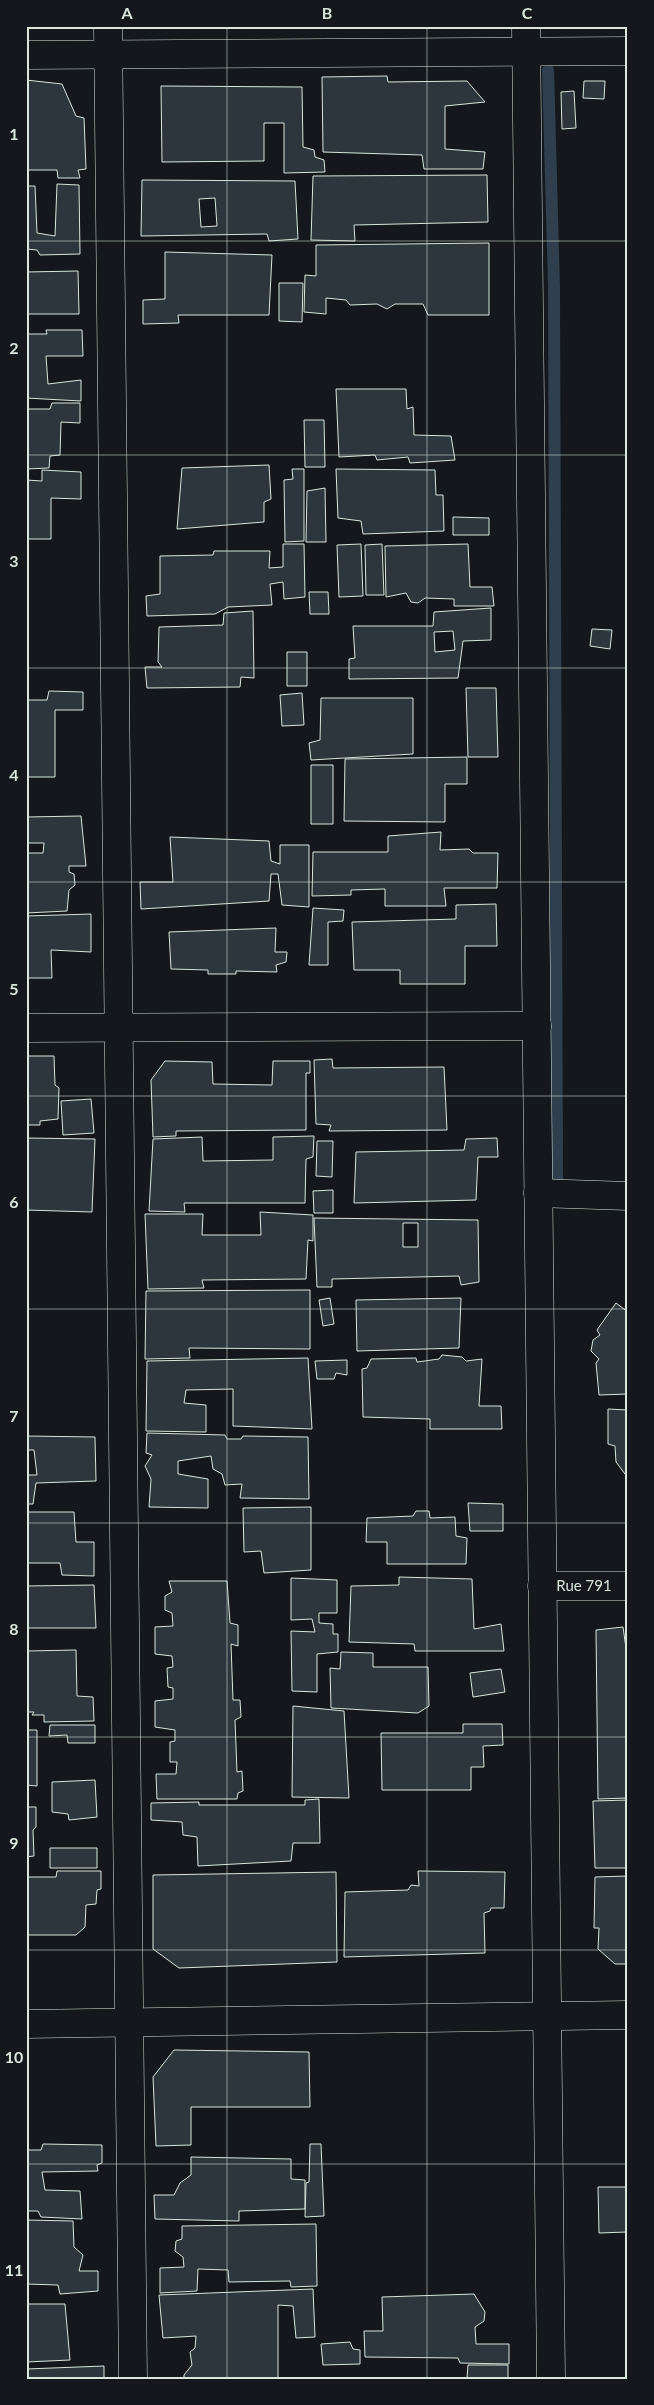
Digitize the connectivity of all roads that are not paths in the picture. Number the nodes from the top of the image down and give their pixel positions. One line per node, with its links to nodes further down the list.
1 (108, 26): 4 (street)
2 (526, 39): 3 (street); 4 (street); 6 (street)
3 (628, 52)
4 (109, 54): 5 (street); 8 (street)
5 (26, 55)
6 (537, 1026): 8 (street); 9 (street)
7 (26, 1028): 8 (street)
8 (119, 1028): 15 (street)
9 (538, 1194): 10 (street); 11 (street)
10 (628, 1196)
11 (542, 1586): 12 (street, Rue 791); 14 (street)
12 (628, 1586)
13 (628, 2015): 14 (street)
14 (547, 2017): 15 (street); 18 (street)
15 (129, 2022): 16 (street); 17 (street)
16 (26, 2024)
17 (133, 2379)
18 (551, 2379)

